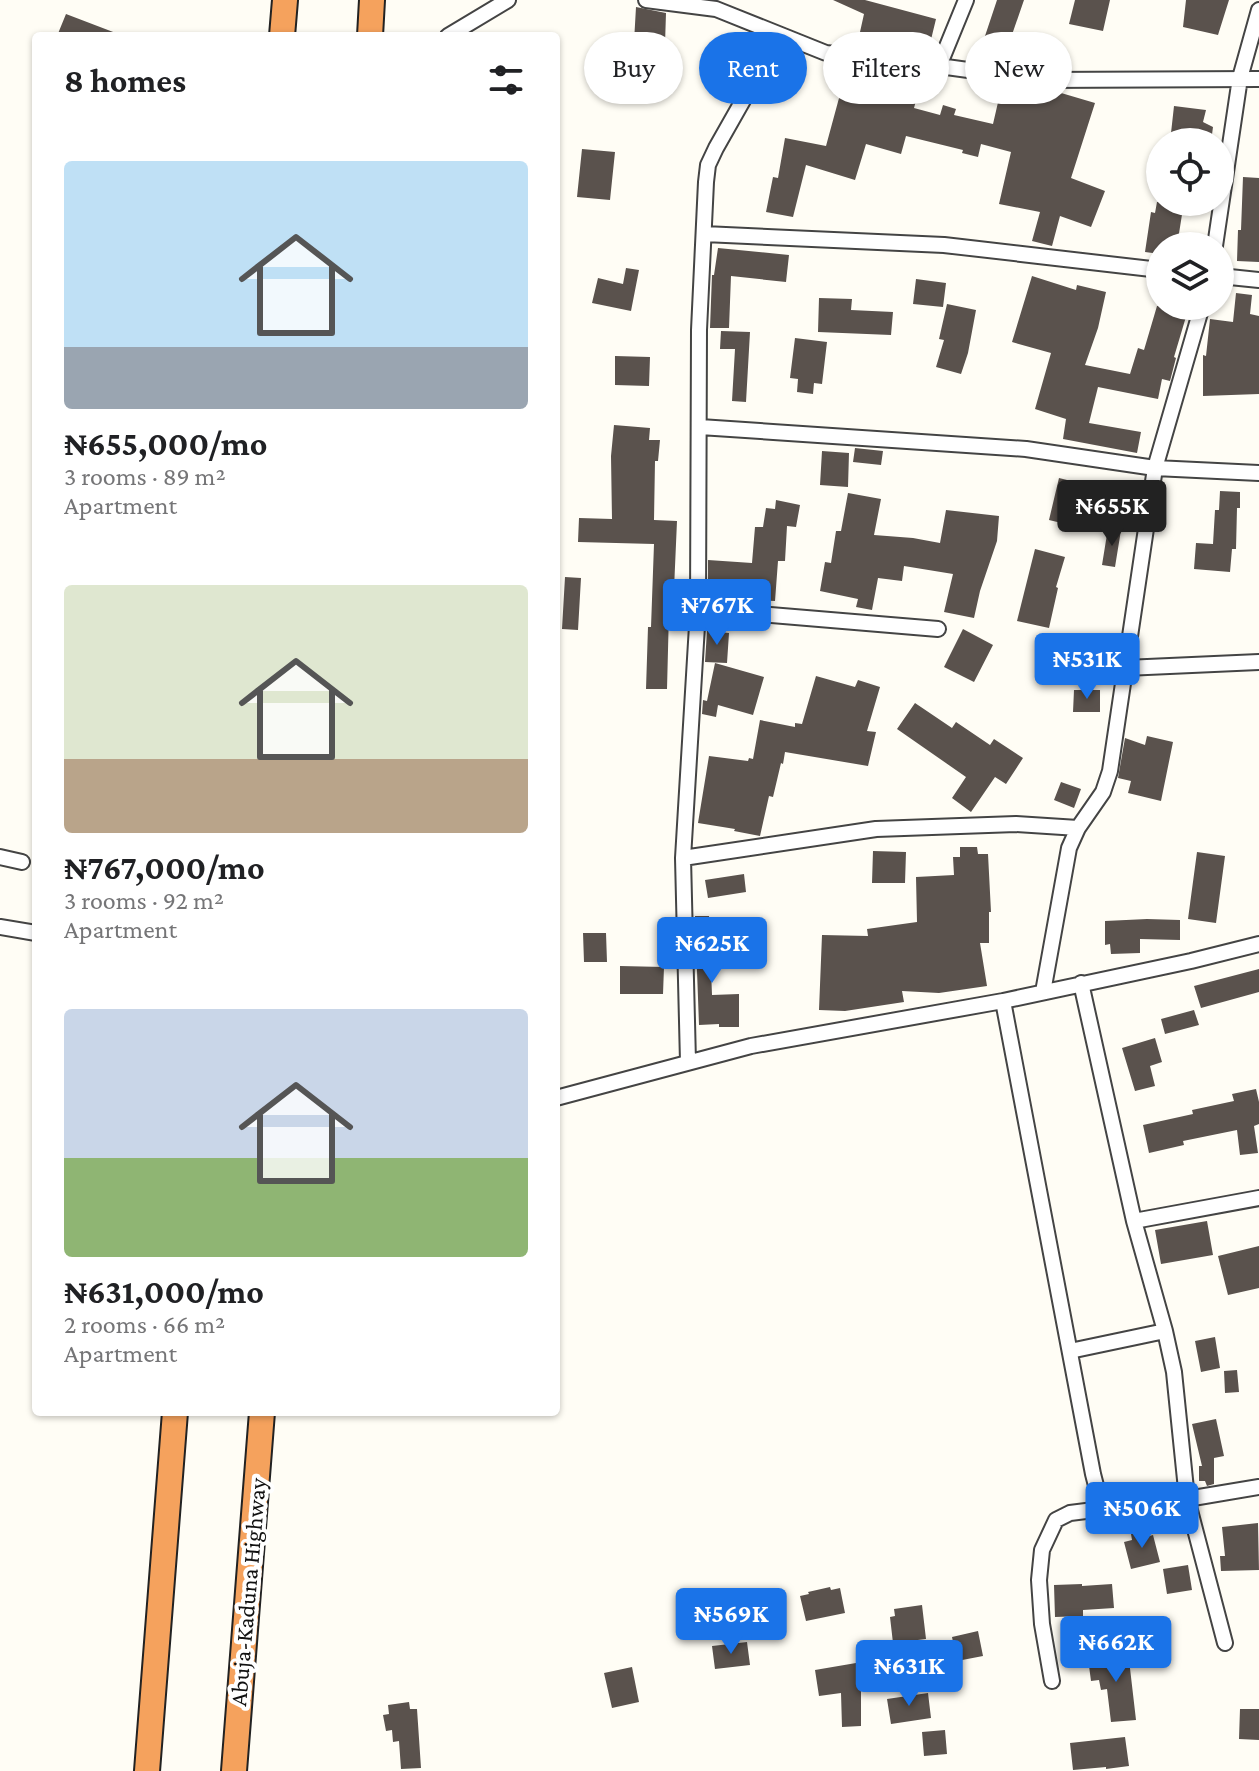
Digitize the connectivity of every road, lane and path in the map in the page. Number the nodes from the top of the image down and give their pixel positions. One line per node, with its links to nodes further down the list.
1 (285, 0): 8 (highway)
2 (372, 0): 9 (highway)
3 (508, 0): 10 (street)
4 (646, 0): 6 (street)
5 (966, 0): 12 (street)
6 (718, 4): 11 (street)
7 (1259, 10): 14 (street)
8 (282, 32)
9 (370, 32)
10 (454, 32)
11 (774, 32)
12 (949, 42)
13 (949, 67): 14 (street)
14 (1240, 78): 15 (street); 17 (street)
15 (1259, 79)
16 (741, 104): 18 (street)
17 (1217, 232)
18 (704, 234): 19 (street); 23 (street)
19 (1146, 268)
20 (1234, 277): 21 (street)
21 (1259, 280)
22 (1198, 320): 24 (street)
23 (700, 427): 24 (street); 26 (street)
24 (1155, 468): 25 (street); 29 (street)
25 (1259, 473)
26 (698, 609): 27 (street); 32 (street)
27 (938, 629)
28 (1259, 662): 29 (street)
29 (1125, 668): 30 (street)
30 (1078, 828): 32 (street); 38 (street)
31 (0, 857): 33 (street)
32 (683, 858): 40 (street)
33 (22, 862)
34 (0, 927): 35 (street)
35 (32, 932)
36 (1259, 944): 37 (street)
37 (1081, 983): 38 (street); 43 (street)
38 (1043, 992): 39 (street)
39 (1003, 1001): 40 (street); 45 (street)
40 (688, 1062): 41 (street)
41 (560, 1097)
42 (1259, 1198): 43 (street)
43 (1134, 1221): 44 (street)
44 (1165, 1331): 45 (street); 49 (street)
45 (1070, 1351): 50 (street)
46 (175, 1416): 53 (highway)
47 (262, 1416): 54 (highway, Abuja-Kaduna Highway)
48 (1259, 1487): 49 (street)
49 (1187, 1499): 50 (street); 51 (street)
50 (1102, 1509): 52 (street)
51 (1225, 1643)
52 (1052, 1681)
53 (147, 1771)
54 (234, 1771)

